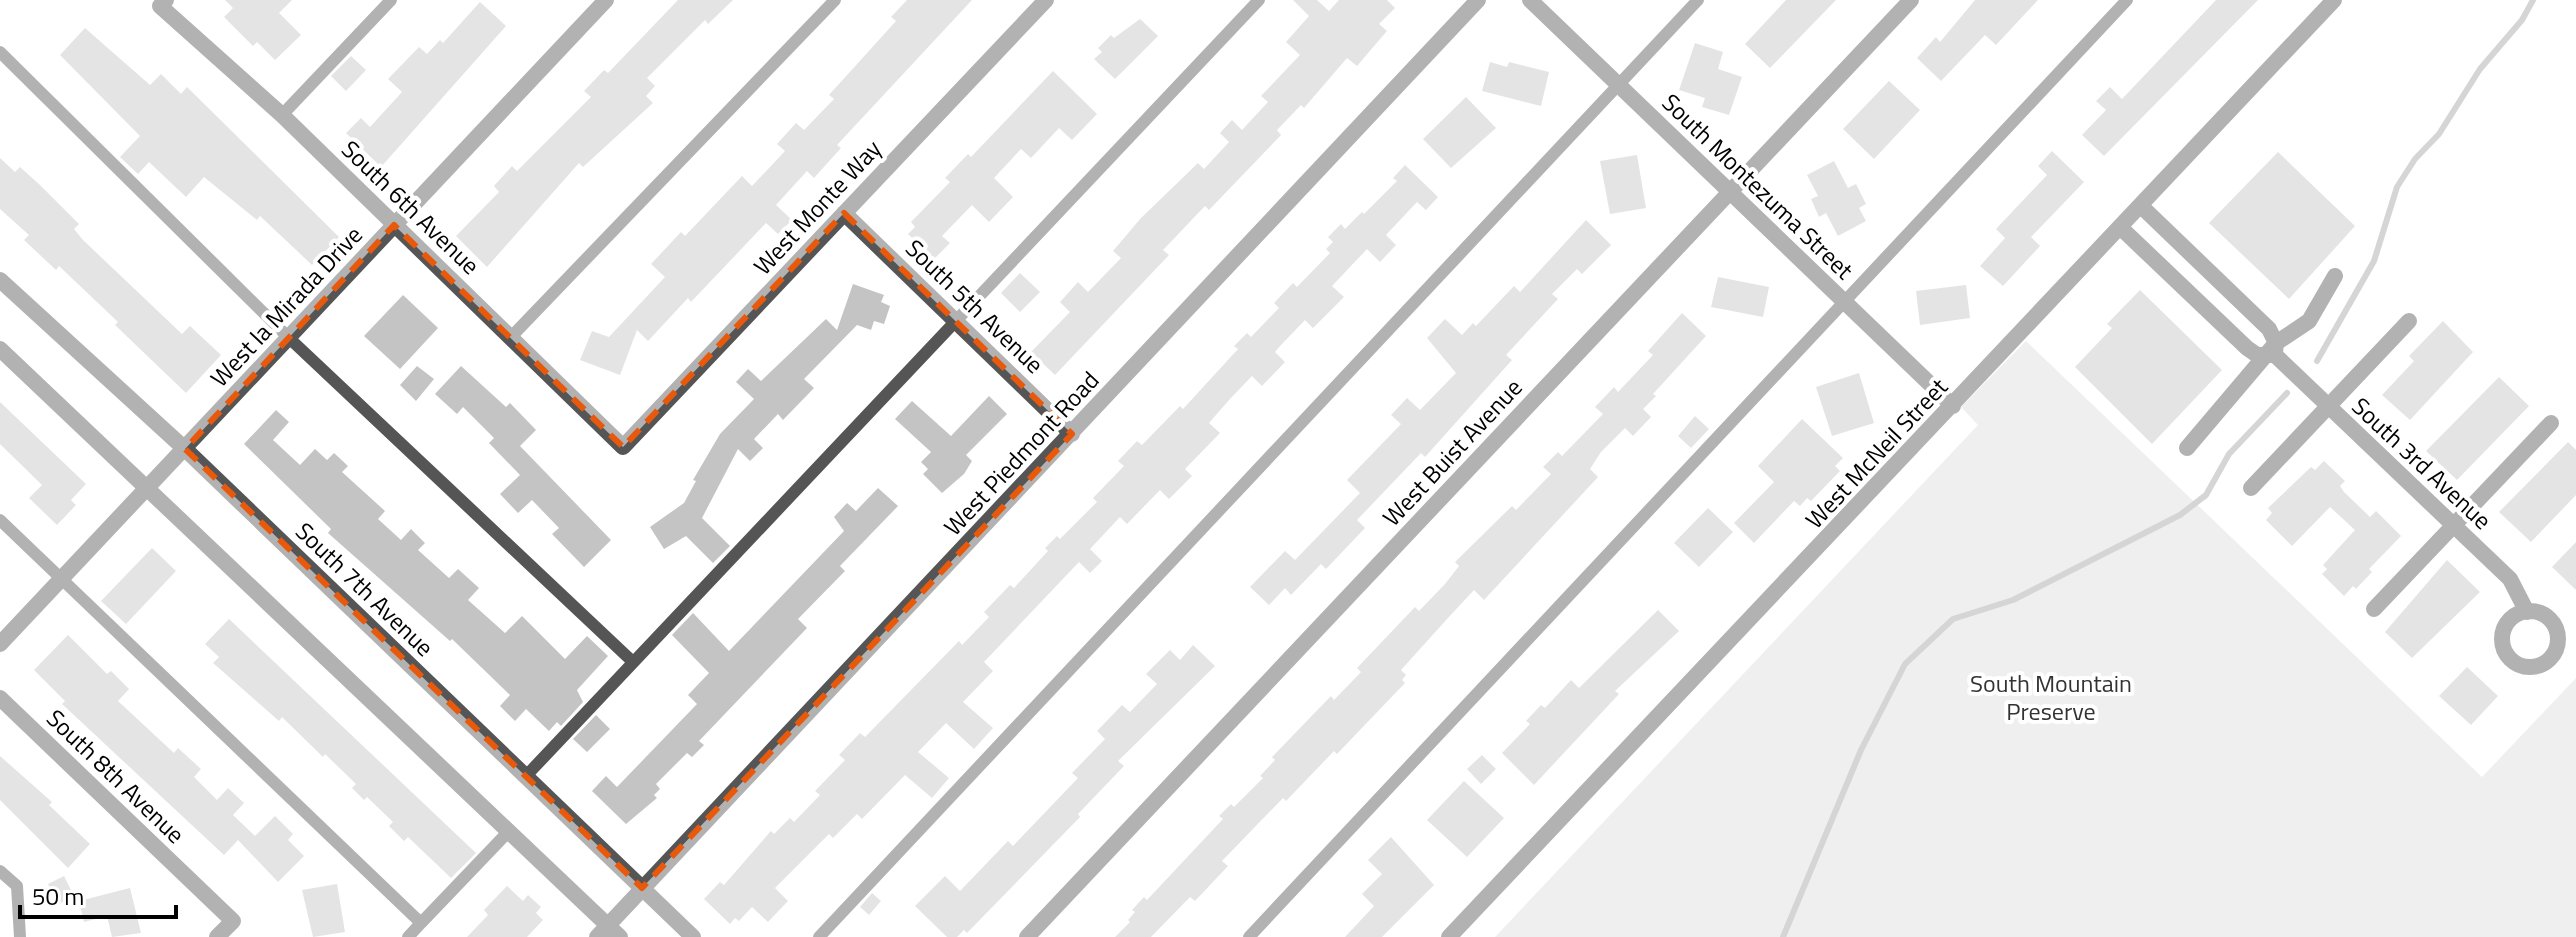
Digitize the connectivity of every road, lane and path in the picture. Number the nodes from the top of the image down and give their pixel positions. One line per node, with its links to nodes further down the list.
1 (391, 0): 15 (lane)
2 (606, 0): 19 (street, West la Mirada Drive)
3 (835, 0): 27 (lane)
4 (1046, 0): 18 (street, West Monte Way)
5 (1259, 0): 24 (lane)
6 (1478, 0): 33 (street, West Piedmont Road)
7 (1530, 0): 14 (street, South Montezuma Street)
8 (1698, 0): 14 (lane)
9 (1911, 0): 16 (street, West Buist Avenue)
10 (2127, 0): 23 (lane)
11 (2334, 0): 17 (street, West McNeil Street)
12 (163, 3): 15 (street, South 6th Avenue)
13 (0, 52): 26 (lane)
14 (1618, 85): 16 (street, South Montezuma Street); 58 (lane)
15 (282, 115): 19 (street, South 6th Avenue)
16 (1730, 192): 23 (street, South Montezuma Street); 59 (street, West Buist Avenue)
17 (2141, 206): 20 (street, West McNeil Street); 29 (street, South 3rd Avenue)
18 (844, 213): 24 (street, South 5th Avenue); 34 (street, West Monte Way)
19 (394, 225): 26 (street, West la Mirada Drive); 27 (street, South 6th Avenue)
20 (2121, 228): 29 (street, South 3rd Avenue); 30 (street, West McNeil Street)
21 (2335, 276): 29 (street)
22 (0, 280): 36 (street, South 7th Avenue)
23 (1844, 302): 30 (street, South Montezuma Street); 60 (lane)
24 (955, 321): 33 (street, South 5th Avenue); 46 (lane)
25 (2409, 321): 31 (street)
26 (289, 338): 36 (street, West la Mirada Drive); 46 (lane)
27 (510, 338): 34 (street, South 6th Avenue)
28 (0, 349): 37 (street)
29 (2272, 351): 31 (street, South 3rd Avenue); 35 (street)
30 (1953, 406): 61 (street, West McNeil Street)
31 (2328, 407): 38 (street); 40 (street, South 3rd Avenue)
32 (2551, 423): 40 (street)
33 (1072, 434): 51 (street, West Piedmont Road)
34 (623, 447)
35 (2187, 448)
36 (185, 449): 37 (street, West la Mirada Drive); 48 (street, South 7th Avenue)
37 (147, 488): 41 (street, West la Mirada Drive); 49 (street)
38 (2251, 488)
39 (0, 520): 41 (lane)
40 (2454, 526): 42 (street); 43 (street, South 3rd Avenue)
41 (62, 579): 45 (street, West la Mirada Drive); 52 (lane)
42 (2374, 609)
43 (2527, 612): 44 (street, South 3rd Avenue); 44 (street, South 3rd Avenue)
44 (2566, 635)
45 (0, 644)
46 (633, 662): 48 (lane)
47 (0, 698): 55 (street, South 8th Avenue)
48 (526, 776): 51 (street, South 7th Avenue)
49 (509, 831): 52 (lane); 53 (street)
50 (0, 871): 54 (lane)
51 (642, 888): 53 (street, West Piedmont Road); 57 (street, South 7th Avenue)
52 (421, 923): 56 (lane)
53 (608, 933)
54 (20, 937)
55 (217, 937)
56 (408, 937)
57 (693, 937)
58 (819, 937)
59 (1027, 937)
60 (1249, 937)
61 (1449, 937)

